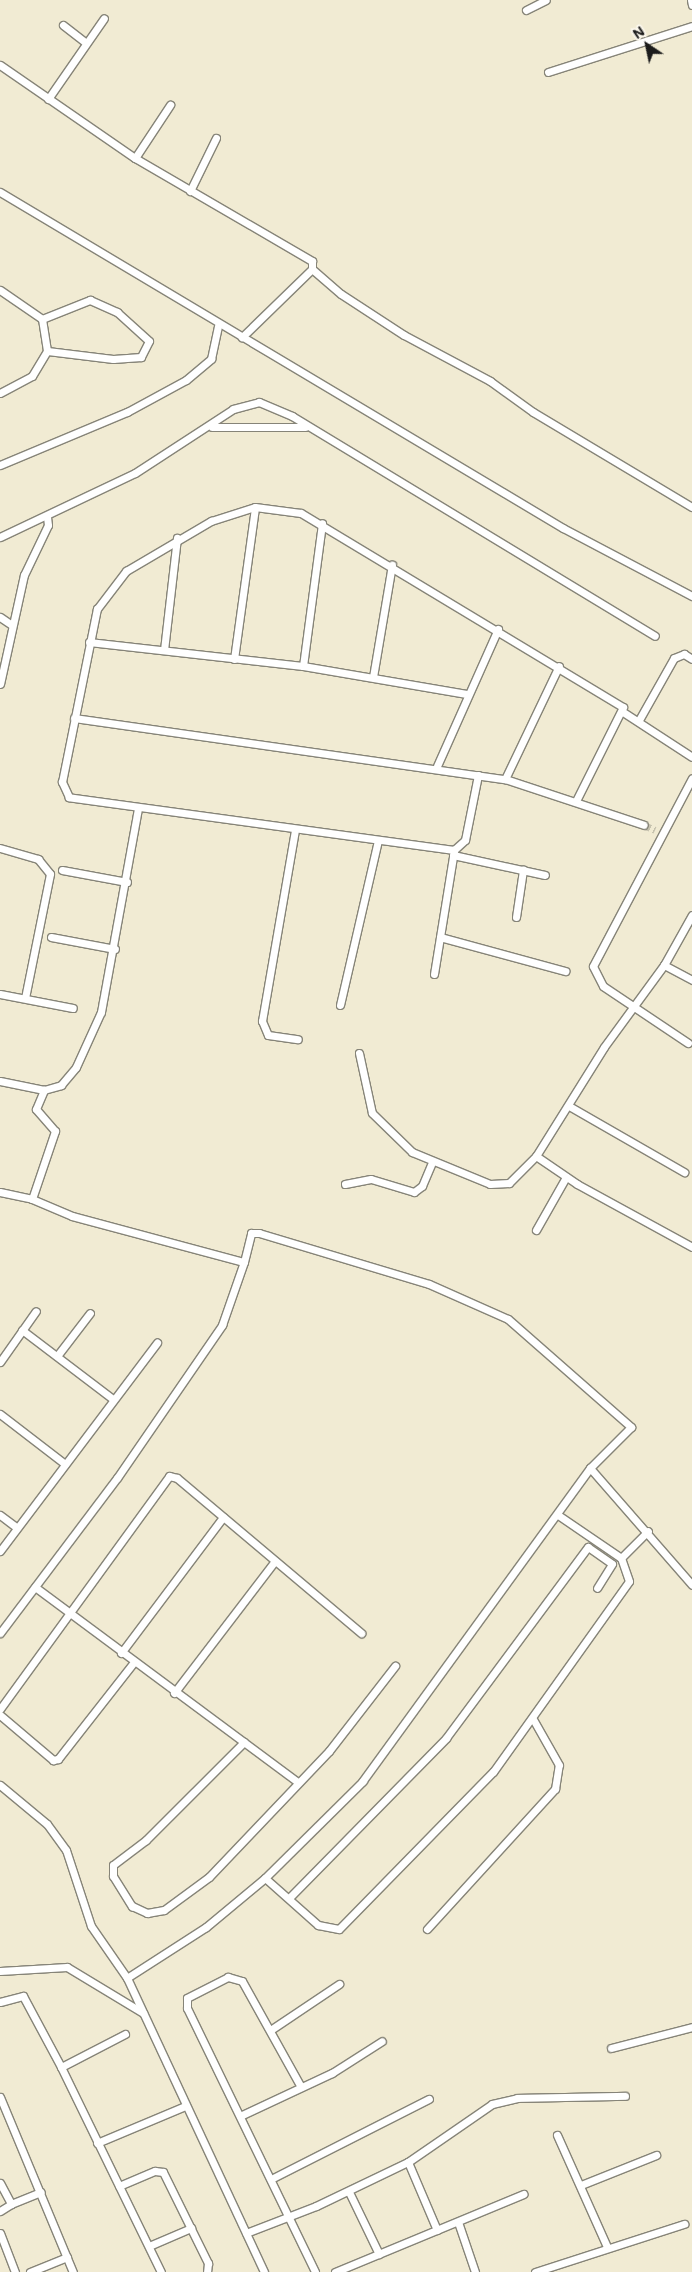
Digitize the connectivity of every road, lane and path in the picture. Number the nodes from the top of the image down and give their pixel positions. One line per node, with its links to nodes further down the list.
1 (546, 0): 4 (street)
2 (691, 0): 3 (street)
3 (692, 5)
4 (526, 10)
5 (104, 18): 8 (street)
6 (63, 25): 8 (street)
7 (692, 26): 10 (street)
8 (86, 43): 11 (street)
9 (0, 65): 11 (street)
10 (548, 72)
11 (48, 99): 14 (street)
12 (170, 105): 14 (street)
13 (216, 138): 15 (street)
14 (135, 158): 15 (street)
15 (190, 191): 17 (street)
16 (0, 192): 20 (street)
17 (312, 269): 21 (street); 28 (street)
18 (0, 290): 19 (street)
19 (42, 318): 22 (street); 22 (street)
20 (218, 326): 21 (street); 26 (street)
21 (242, 337): 34 (street)
22 (47, 351): 23 (street)
23 (0, 392)
24 (212, 427): 25 (street); 25 (street); 29 (street)
25 (305, 427): 38 (street)
26 (0, 466)
27 (255, 507): 30 (street); 32 (street); 41 (street)
28 (692, 507)
29 (47, 517): 31 (street); 36 (street)
30 (322, 523): 33 (street); 43 (street)
31 (0, 537)
32 (177, 538): 39 (street); 40 (street)
33 (392, 565): 37 (street); 45 (street)
34 (692, 596)
35 (0, 617): 36 (street)
36 (12, 625): 46 (street)
37 (498, 629): 44 (street); 47 (street)
38 (655, 636)
39 (89, 642): 40 (street); 49 (street)
40 (164, 650): 41 (street)
41 (234, 659): 43 (street)
42 (692, 659): 50 (street)
43 (303, 666): 45 (street)
44 (559, 666): 48 (street); 55 (street)
45 (373, 677): 47 (street)
46 (0, 684)
47 (467, 694): 52 (street)
48 (623, 712): 50 (street); 56 (street)
49 (74, 718): 52 (street); 57 (street)
50 (639, 720): 51 (street)
51 (692, 757)
52 (437, 766): 53 (street)
53 (478, 775): 55 (street); 62 (street)
54 (692, 778): 80 (street)
55 (505, 779): 56 (street)
56 (576, 801): 58 (street)
57 (138, 809): 59 (street); 66 (street)
58 (644, 825)
59 (295, 830): 60 (street); 81 (street)
60 (378, 840): 62 (street); 78 (street)
61 (0, 848): 77 (street)
62 (454, 852): 64 (street); 70 (street)
63 (62, 870): 66 (street)
64 (523, 870): 65 (street); 68 (street)
65 (545, 875)
66 (127, 882): 71 (street)
67 (692, 914): 72 (street)
68 (516, 917)
69 (51, 937): 71 (street)
70 (440, 937): 73 (street); 74 (street)
71 (115, 949): 85 (street)
72 (664, 965): 75 (street); 80 (street)
73 (565, 971)
74 (434, 974)
75 (692, 980)
76 (0, 994): 77 (street)
77 (25, 998): 79 (street)
78 (340, 1005)
79 (73, 1008)
80 (634, 1010): 82 (street); 86 (street)
81 (298, 1039)
82 (688, 1044)
83 (359, 1053): 88 (street)
84 (0, 1081): 85 (street)
85 (44, 1090): 93 (street)
86 (569, 1106): 87 (street); 89 (street)
87 (536, 1156): 88 (street); 90 (street)
88 (432, 1163): 91 (street)
89 (684, 1172)
90 (566, 1177): 94 (street); 95 (street)
91 (345, 1184)
92 (0, 1192): 93 (street)
93 (32, 1199): 96 (street)
94 (536, 1230)
95 (692, 1247)
96 (244, 1262): 106 (street); 116 (street)
97 (36, 1311): 99 (street)
98 (90, 1313): 101 (street)
99 (22, 1330): 101 (street); 102 (street)
100 (157, 1343): 103 (street)
101 (57, 1356): 103 (street)
102 (0, 1362)
103 (113, 1398): 105 (street)
104 (0, 1414): 105 (street)
105 (65, 1464): 110 (street)
106 (590, 1468): 108 (street); 111 (street)
107 (0, 1515): 110 (street)
108 (558, 1515): 113 (street); 131 (street)
109 (223, 1517): 114 (street); 118 (street); 121 (street)
110 (17, 1528): 112 (street)
111 (648, 1531): 113 (street); 115 (street)
112 (0, 1551)
113 (621, 1558): 127 (street)
114 (275, 1561): 120 (street); 124 (street)
115 (692, 1585)
116 (35, 1587): 118 (street); 119 (street)
117 (597, 1588): 132 (street)
118 (69, 1614): 121 (street); 125 (street)
119 (0, 1633)
120 (361, 1633)
121 (121, 1653): 122 (street)
122 (134, 1662): 124 (street); 126 (street)
123 (395, 1666): 129 (street)
124 (174, 1692): 128 (street)
125 (0, 1709)
126 (0, 1715)
127 (533, 1719): 132 (street); 133 (street)
128 (244, 1742): 129 (street); 129 (street)
129 (298, 1782)
130 (0, 1785): 135 (street)
131 (265, 1878): 132 (street); 135 (street)
132 (290, 1897)
133 (427, 1929)
134 (0, 1971): 138 (street)
135 (127, 1978): 138 (street)
136 (339, 1984): 140 (street)
137 (0, 2002): 144 (street)
138 (143, 2013): 149 (street)
139 (692, 2027): 143 (street)
140 (272, 2029): 145 (street); 150 (street)
141 (125, 2034): 144 (street)
142 (382, 2041): 145 (street)
143 (611, 2048)
144 (61, 2067): 152 (street)
145 (301, 2087): 150 (street)
146 (625, 2096): 154 (street)
147 (0, 2097): 159 (street)
148 (429, 2099): 155 (street)
149 (185, 2106): 152 (street); 170 (street)
150 (240, 2116): 155 (street)
151 (557, 2135): 157 (street)
152 (97, 2143): 158 (street)
153 (656, 2155): 157 (street)
154 (408, 2162): 160 (street); 168 (street)
155 (271, 2179): 164 (street)
156 (0, 2183): 162 (street)
157 (581, 2185): 172 (street)
158 (119, 2186): 167 (street); 171 (street)
159 (41, 2192): 162 (street); 174 (street)
160 (348, 2192): 164 (street); 173 (street)
161 (523, 2194): 165 (street)
162 (11, 2204): 163 (street)
163 (0, 2210)
164 (289, 2218): 170 (street); 181 (street)
165 (458, 2222): 168 (street); 183 (street)
166 (684, 2224): 172 (street)
167 (191, 2228): 171 (street); 179 (street)
168 (437, 2230): 173 (street)
169 (0, 2233): 175 (street)
170 (246, 2233): 180 (street)
171 (149, 2246): 178 (street)
172 (607, 2247): 184 (street)
173 (379, 2254): 182 (street)
174 (67, 2257): 176 (street); 177 (street)
175 (15, 2272)
176 (30, 2272)
177 (73, 2272)
178 (161, 2272)
179 (207, 2272)
180 (264, 2272)
181 (315, 2272)
182 (335, 2272)
183 (475, 2272)
184 (535, 2272)

